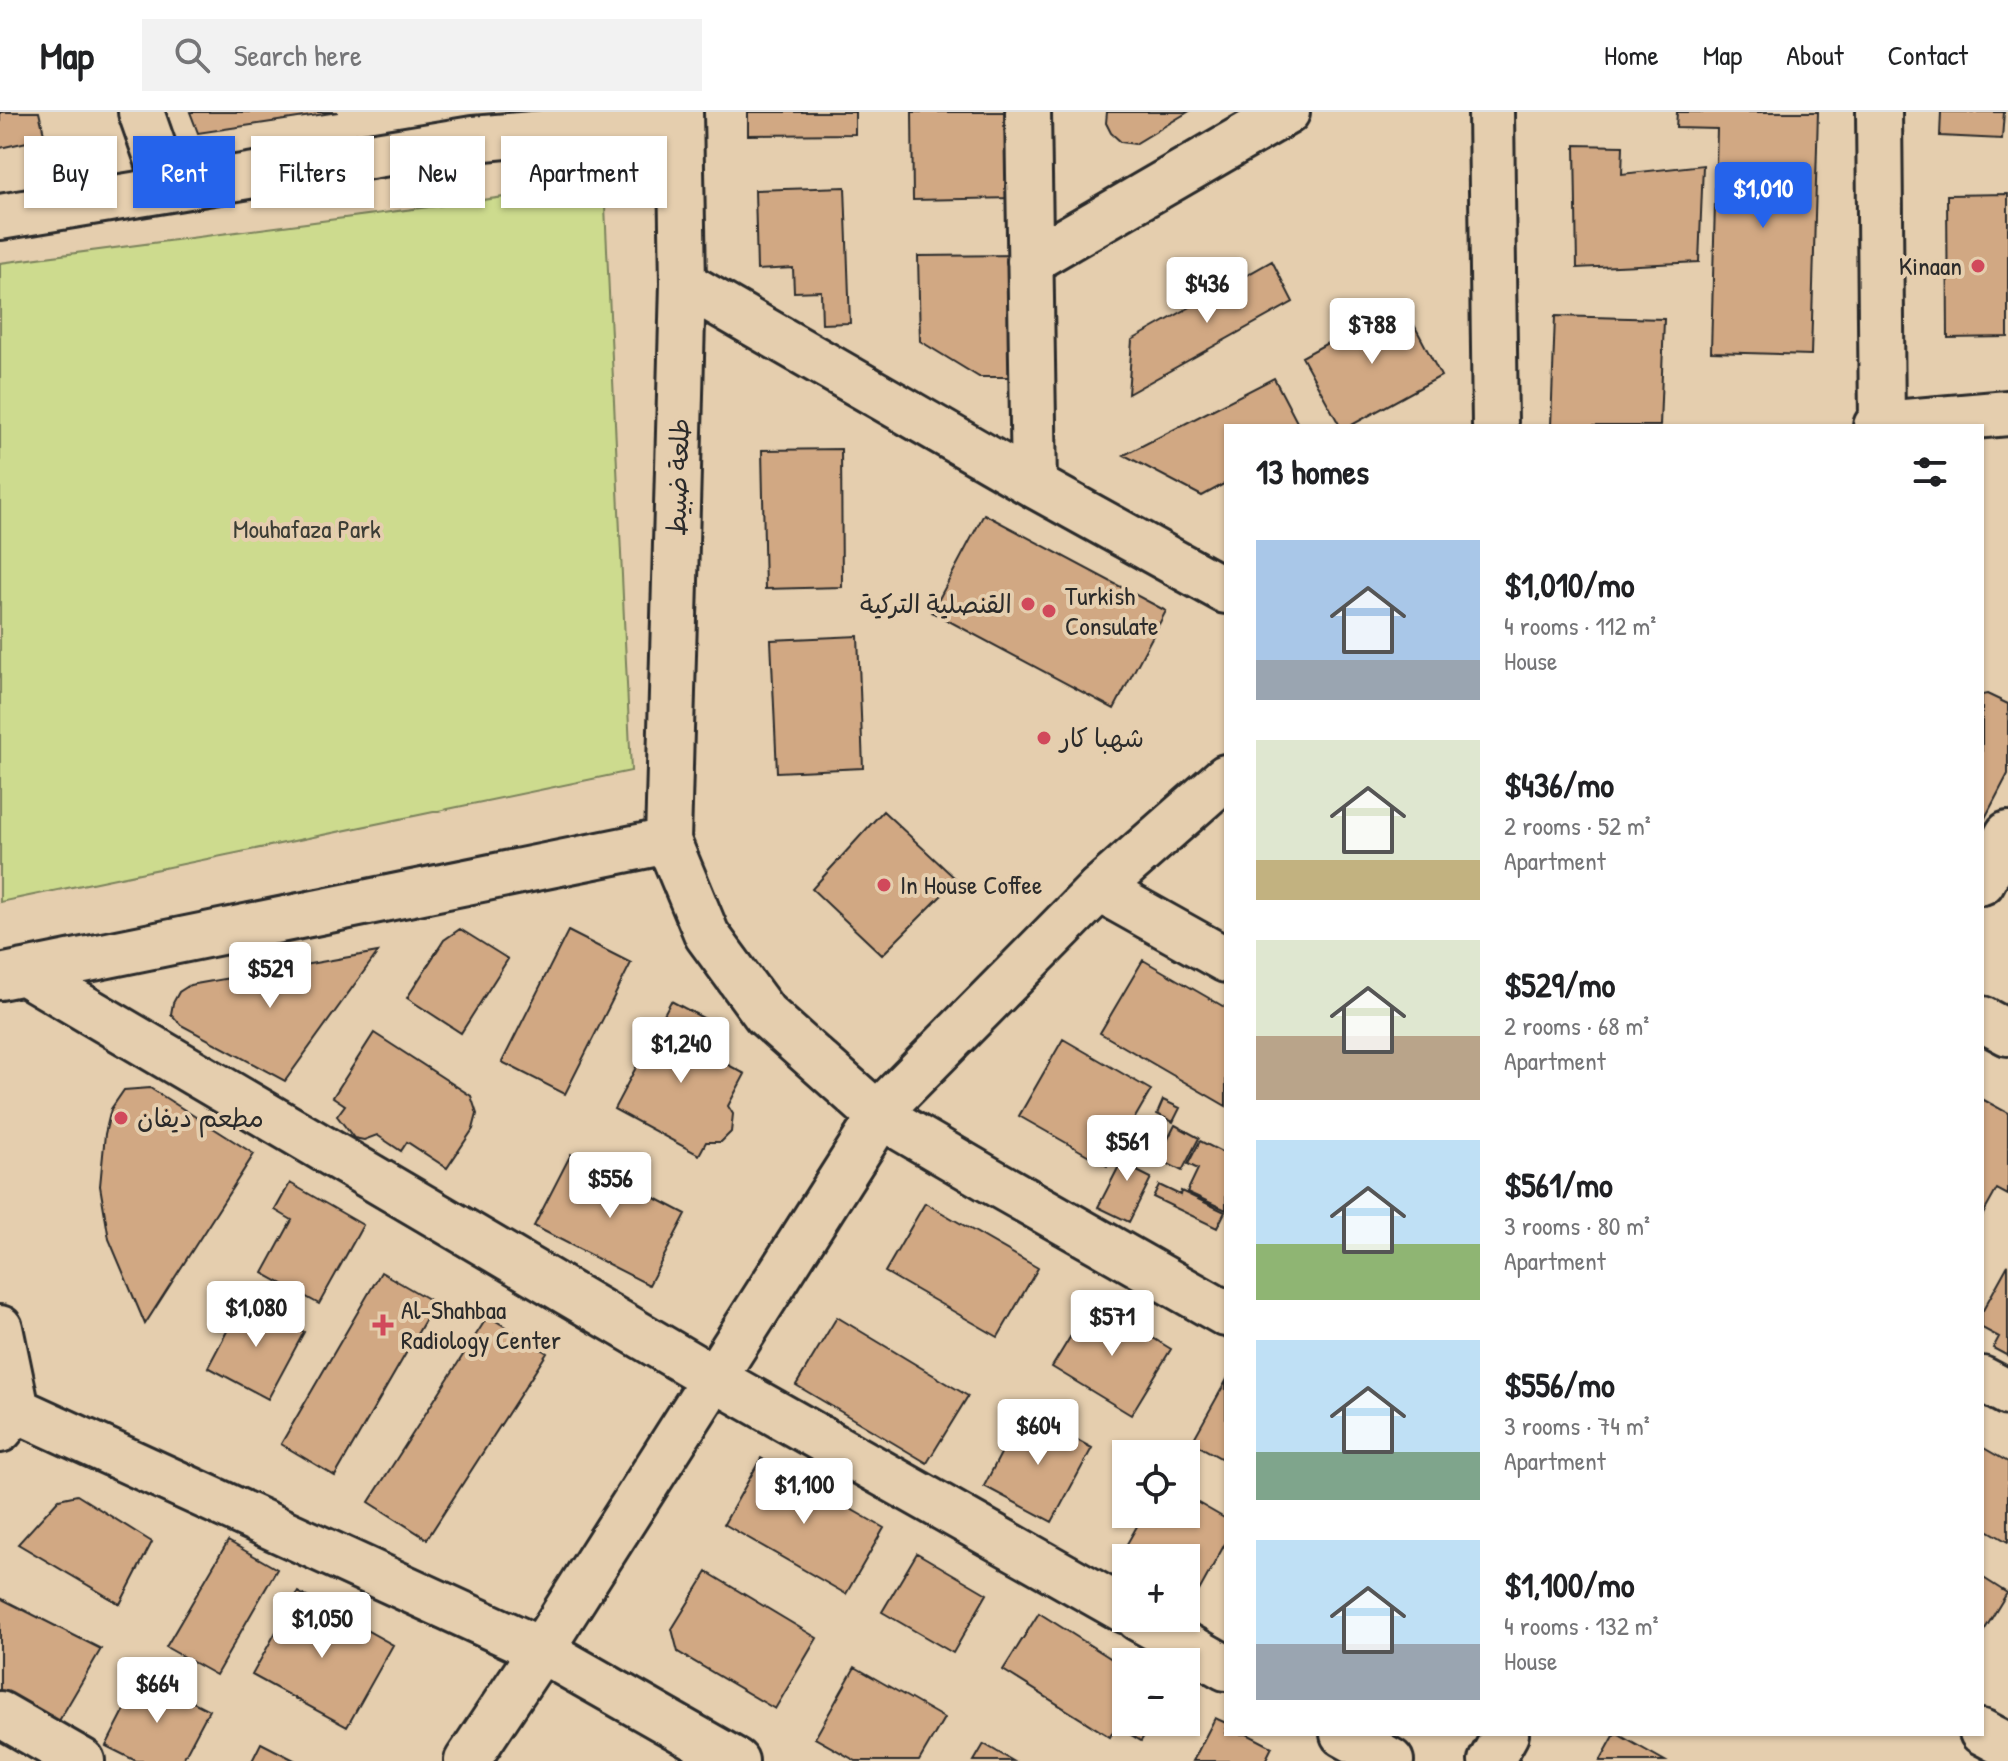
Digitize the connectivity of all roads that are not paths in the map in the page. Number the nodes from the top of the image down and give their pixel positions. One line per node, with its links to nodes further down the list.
1 (141, 112): 8 (street)
2 (1028, 112): 12 (street)
3 (1287, 112): 12 (street)
4 (1491, 112): 15 (street)
5 (1879, 112): 16 (street)
6 (680, 116): 7 (street); 13 (street, طلعة ضبيط)
7 (468, 126): 9 (street)
8 (149, 136)
9 (235, 175)
10 (133, 195): 11 (street)
11 (0, 217)
12 (1030, 261): 18 (street)
13 (683, 283): 18 (street); 22 (street, طلعة ضبيط)
14 (2008, 413): 17 (street)
15 (1495, 424)
16 (1879, 424)
17 (1890, 424)
18 (1034, 485): 19 (street)
19 (1224, 590)
20 (1224, 779): 24 (street)
21 (2008, 834): 23 (street)
22 (668, 841): 26 (street); 29 (street)
23 (1984, 878)
24 (1099, 889): 25 (street); 29 (street)
25 (1224, 959)
26 (11, 975): 32 (street)
27 (1984, 1020): 28 (street)
28 (2008, 1033)
29 (877, 1114): 30 (street); 32 (street)
30 (1224, 1313)
31 (0, 1328): 35 (street)
32 (713, 1378): 36 (street); 38 (street)
33 (1984, 1380): 34 (street)
34 (2008, 1393)
35 (8, 1420): 38 (street)
36 (1112, 1603)
37 (1163, 1632): 39 (street)
38 (541, 1650): 46 (street); 47 (street)
39 (1224, 1667)
40 (0, 1714): 45 (street)
41 (1984, 1733): 44 (street)
42 (1347, 1736): 48 (street)
43 (1505, 1736): 49 (street)
44 (2008, 1746)
45 (82, 1761)
46 (467, 1761)
47 (736, 1761)
48 (1391, 1761)
49 (1491, 1761)

